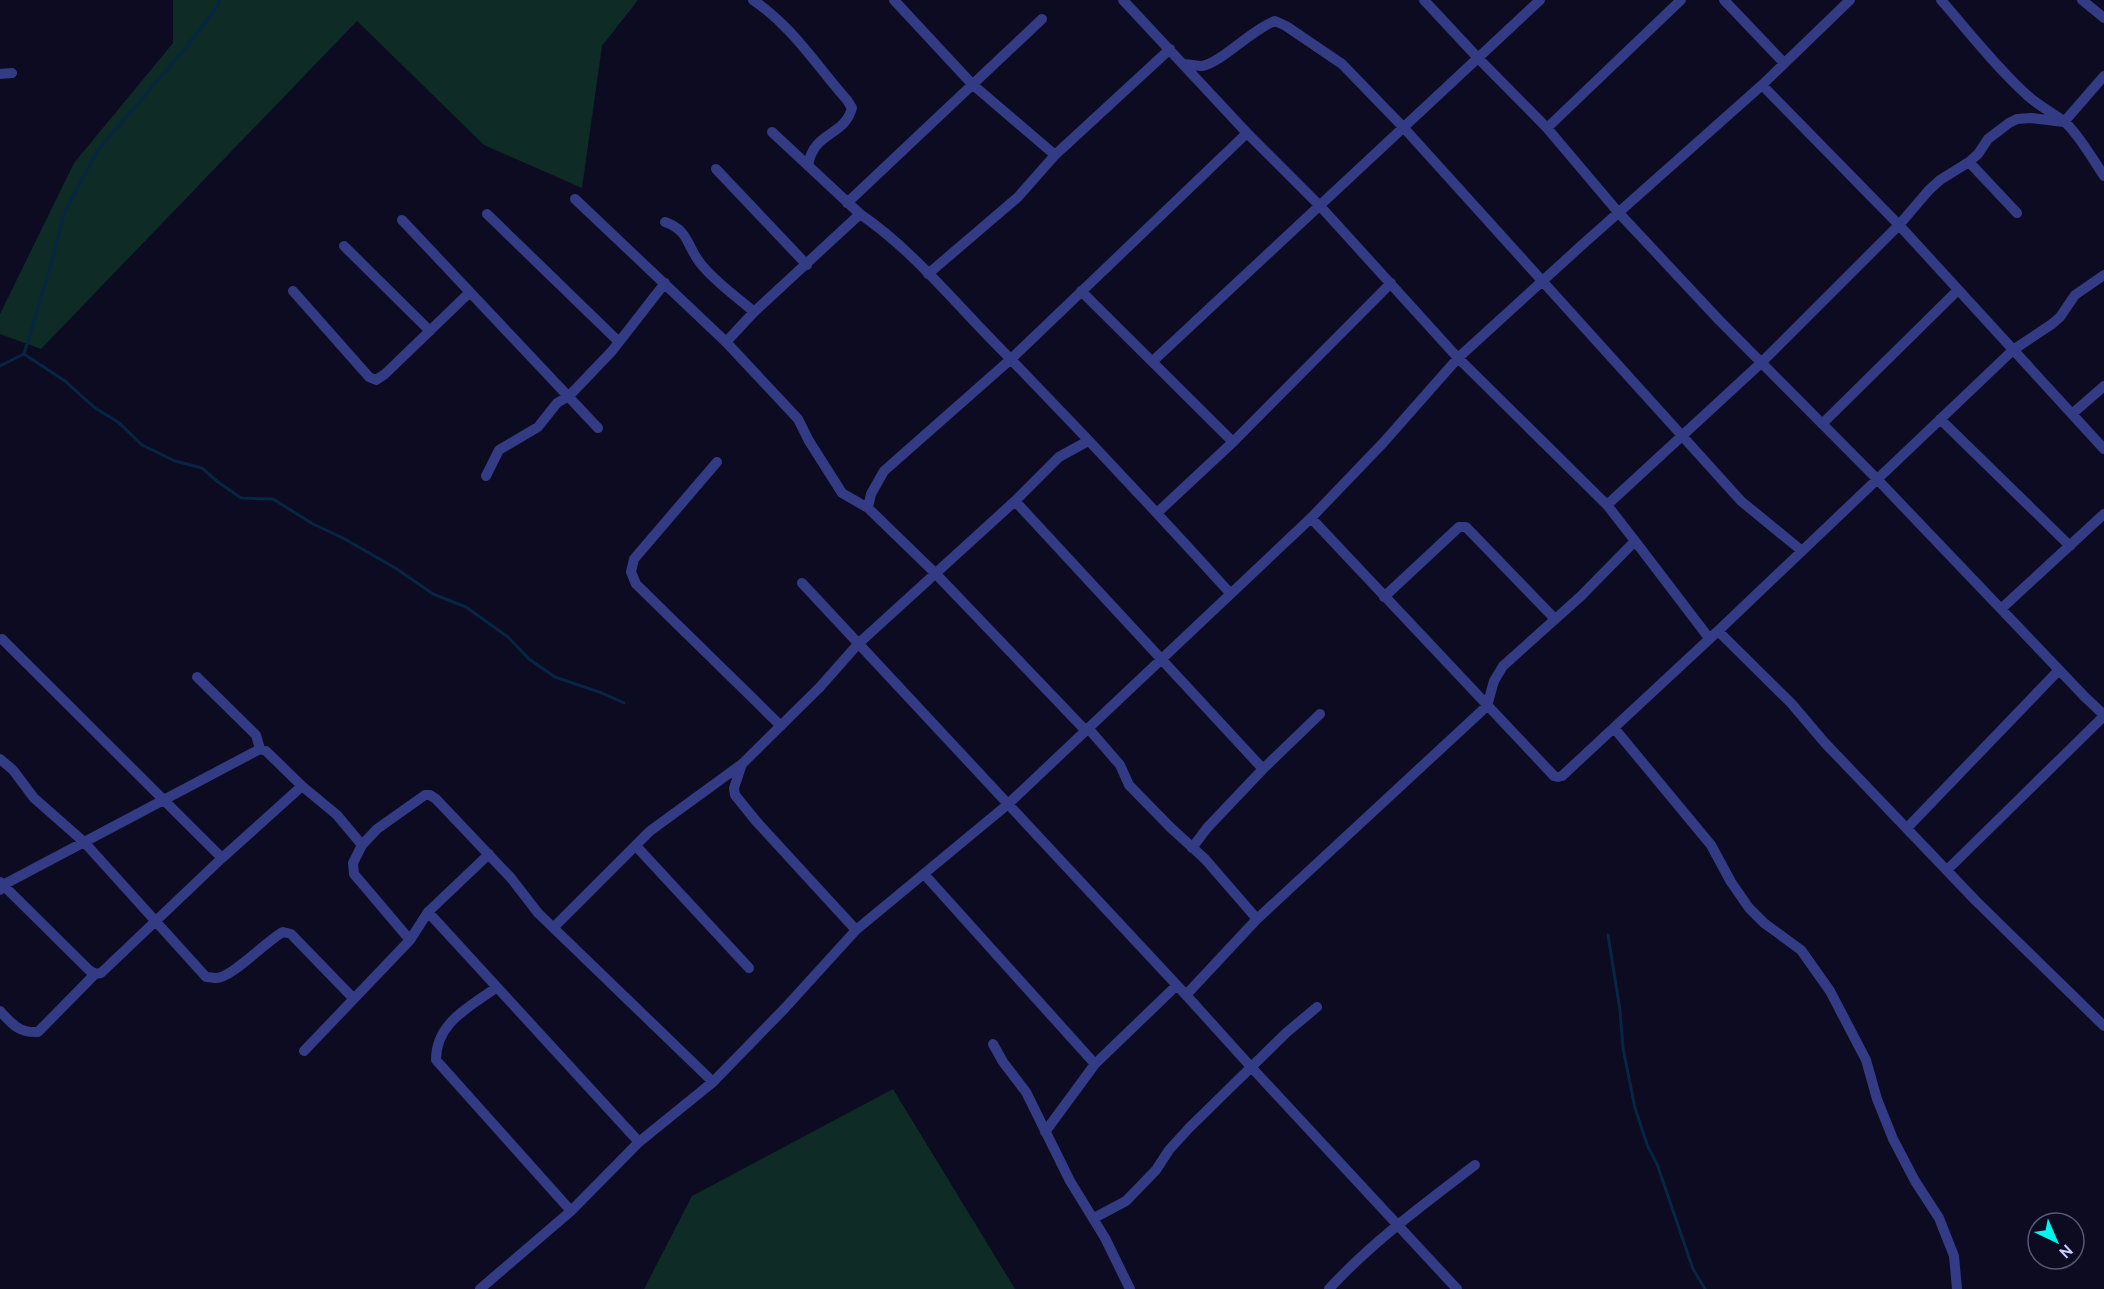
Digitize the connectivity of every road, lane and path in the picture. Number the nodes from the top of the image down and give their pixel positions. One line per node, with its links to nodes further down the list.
1 (753, 0): 29 (street)
2 (894, 0): 20 (street)
3 (1123, 0): 13 (street)
4 (1424, 0): 14 (street)
5 (1540, 0): 14 (street)
6 (1681, 0): 24 (street)
7 (1725, 0): 15 (street)
8 (1850, 0): 15 (street)
9 (1941, 0): 22 (street)
10 (2082, 0): 11 (street)
11 (2104, 18)
12 (1042, 19): 20 (street)
13 (1170, 49): 16 (street); 27 (street)
14 (1478, 58): 23 (street); 24 (street)
15 (1784, 63): 21 (street)
16 (1184, 64): 23 (street); 26 (street)
17 (12, 73): 18 (street)
18 (0, 74)
19 (2104, 76): 22 (street)
20 (972, 84): 27 (street); 33 (street)
21 (1762, 85): 35 (street); 41 (street)
22 (2064, 122): 28 (street); 31 (street)
23 (1404, 128): 34 (street); 46 (street)
24 (1547, 128): 35 (street)
25 (772, 132): 29 (street)
26 (1246, 133): 34 (street); 51 (street)
27 (1055, 155): 44 (street)
28 (1969, 162): 36 (street); 41 (street)
29 (808, 166): 33 (street)
30 (716, 169): 43 (street)
31 (2104, 176)
32 (575, 200): 47 (street)
33 (847, 203): 38 (street)
34 (1320, 206): 48 (street); 60 (street)
35 (1618, 212): 46 (street); 61 (street)
36 (2017, 213)
37 (487, 214): 55 (street)
38 (860, 214): 43 (street); 44 (street)
39 (402, 220): 52 (street)
40 (665, 222): 53 (street)
41 (1899, 225): 49 (street); 61 (street)
42 (344, 246): 54 (street)
43 (807, 264): 53 (street)
44 (928, 274): 59 (street)
45 (2104, 275): 57 (street)
46 (1544, 281): 58 (street); 68 (street)
47 (665, 283): 55 (street); 56 (street)
48 (1391, 283): 58 (street); 70 (street)
49 (1958, 290): 57 (street); 66 (street)
50 (293, 291): 54 (street)
51 (1082, 291): 59 (street); 60 (street)
52 (470, 292): 54 (street); 63 (street)
53 (754, 312): 56 (street)
54 (430, 331)
55 (619, 342): 63 (street)
56 (726, 342): 77 (street)
57 (2013, 350): 64 (street); 65 (street)
58 (1458, 358): 76 (street); 80 (street)
59 (1011, 359): 69 (street); 77 (street)
60 (1153, 361): 70 (street)
61 (1761, 363): 66 (street); 68 (street)
62 (2104, 386): 64 (street)
63 (569, 396): 67 (street); 73 (street)
64 (2072, 414): 71 (street)
65 (1940, 419): 74 (street); 82 (street)
66 (1822, 424): 74 (street)
67 (598, 428)
68 (1681, 435): 76 (street); 83 (street)
69 (1089, 441): 75 (street); 78 (street)
70 (1233, 442): 78 (street)
71 (2104, 449)
72 (717, 462): 99 (street)
73 (486, 476)
74 (1877, 479): 83 (street); 88 (street)
75 (1015, 501): 84 (street); 93 (street)
76 (1607, 505): 81 (street)
77 (868, 508): 84 (street)
78 (1157, 513): 86 (street)
79 (2104, 514): 82 (street)
80 (1311, 518): 86 (street); 87 (street)
81 (1635, 541): 89 (street); 90 (street)
82 (2070, 546): 88 (street)
83 (1802, 551): 90 (street)
84 (935, 573): 92 (street); 101 (street)
85 (802, 583): 92 (street)
86 (1230, 593): 93 (street)
87 (1384, 597): 89 (street); 96 (street)
88 (2001, 609): 94 (street)
89 (1555, 619): 96 (street)
90 (1714, 635): 100 (street); 109 (street)
91 (2, 639): 107 (street)
92 (858, 644): 99 (street); 108 (street)
93 (1161, 657): 101 (street); 105 (street)
94 (2059, 670): 98 (street); 109 (street)
95 (197, 677): 102 (street)
96 (1487, 706): 100 (street); 120 (street)
97 (1320, 714): 105 (street)
98 (2104, 715): 116 (street)
99 (781, 726): 104 (street)
100 (1614, 728): 149 (street)
101 (1087, 730): 108 (street); 113 (street)
102 (260, 749): 106 (street); 107 (street)
103 (0, 759): 110 (street)
104 (742, 764): 112 (street); 123 (street)
105 (1263, 769): 113 (street)
106 (302, 786): 111 (street); 115 (street)
107 (163, 799): 110 (street); 115 (street)
108 (1007, 805): 117 (street); 127 (street)
109 (1907, 828): 116 (street)
110 (84, 842): 118 (street); 121 (street)
111 (362, 845): 114 (street); 124 (street)
112 (636, 846): 122 (street); 125 (street)
113 (1191, 848): 120 (street)
114 (489, 854): 119 (street); 122 (street)
115 (222, 858): 121 (street)
116 (1947, 870): 133 (street)
117 (924, 874): 123 (street); 136 (street)
118 (1, 886): 126 (street)
119 (428, 912): 124 (street); 128 (street)
120 (1257, 919): 129 (street)
121 (156, 921): 126 (street); 130 (street)
122 (554, 927): 138 (street)
123 (856, 930): 138 (street)
124 (410, 940): 130 (street)
125 (749, 968)
126 (95, 974): 132 (street)
127 (1176, 986): 129 (street); 136 (street)
128 (497, 987): 140 (street); 142 (street)
129 (1186, 995): 137 (street)
130 (353, 998): 135 (street)
131 (1317, 1007): 137 (street)
132 (0, 1011)
133 (2104, 1026)
134 (993, 1044): 139 (street)
135 (304, 1051)
136 (1095, 1064): 139 (street)
137 (1252, 1068): 143 (street); 144 (street)
138 (713, 1082): 140 (street)
139 (1045, 1132): 143 (street)
140 (639, 1142): 142 (street)
141 (1475, 1165): 144 (street)
142 (571, 1211): 145 (street)
143 (1094, 1218): 146 (street)
144 (1398, 1225): 147 (street); 148 (street)
145 (480, 1289)
146 (1130, 1289)
147 (1329, 1289)
148 (1457, 1289)
149 (1957, 1289)

